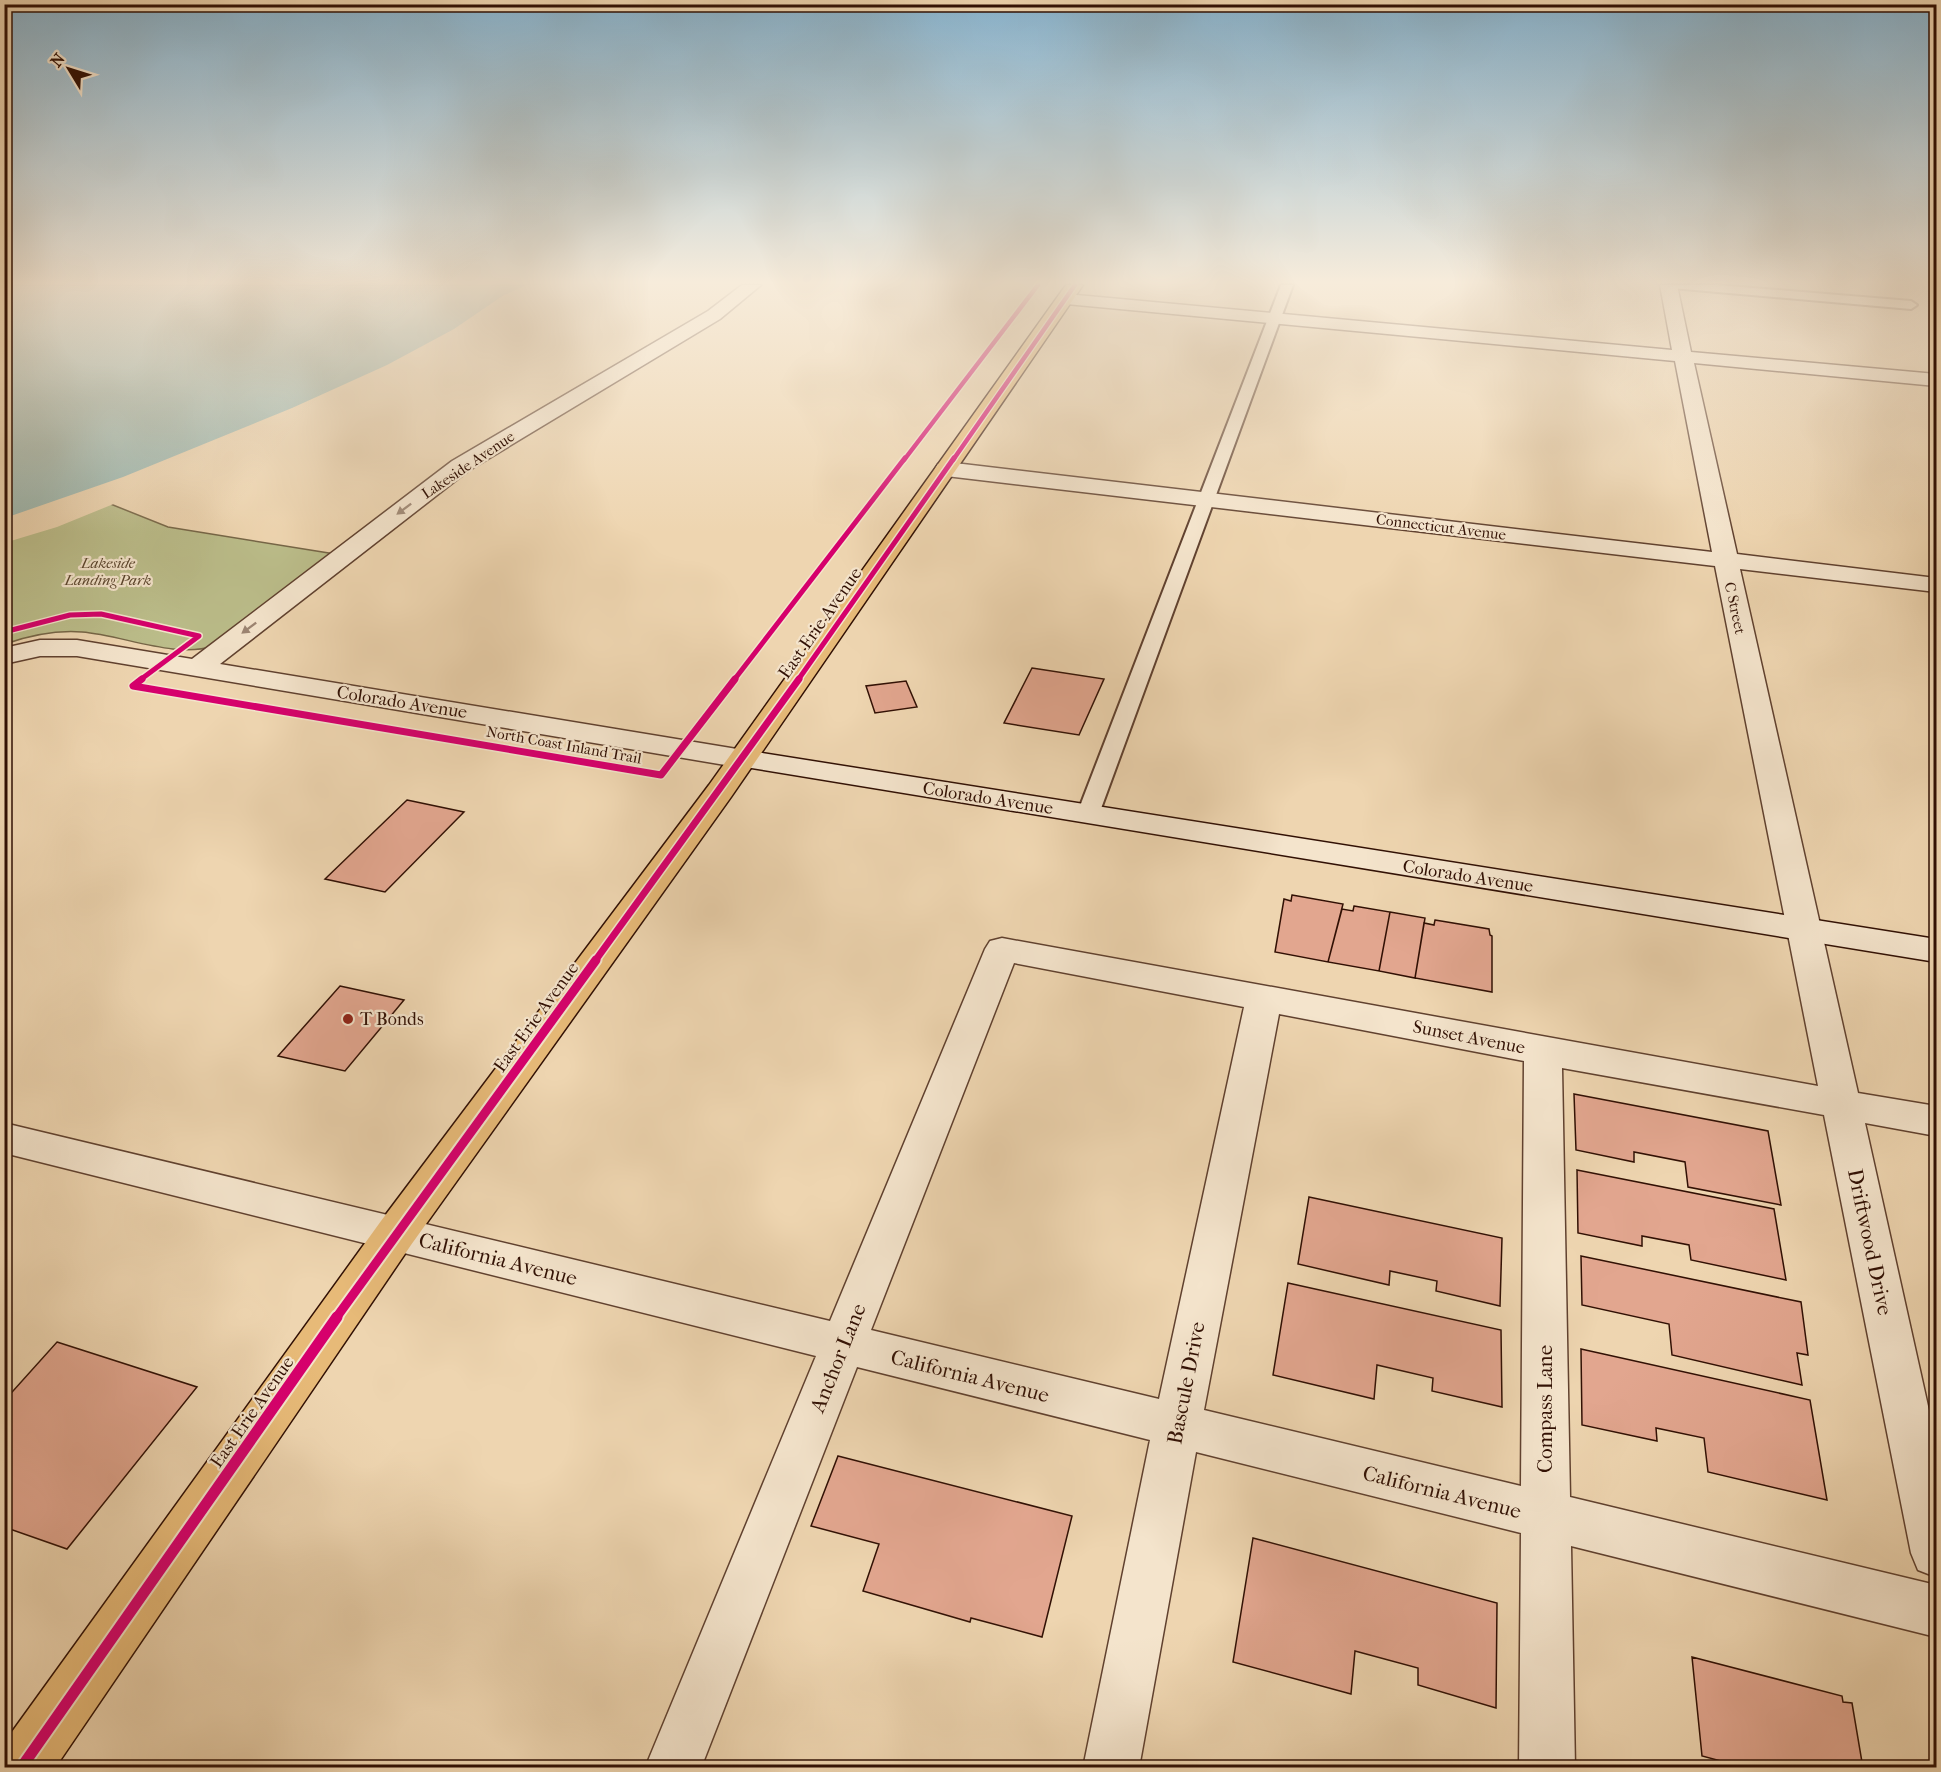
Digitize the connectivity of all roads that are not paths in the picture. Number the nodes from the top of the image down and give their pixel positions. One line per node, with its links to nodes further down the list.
1 (625, 368): 12 (street, Lakeside Avenue, one-way to 12)
2 (1017, 368): 7 (main road, East Erie Avenue)
3 (1257, 368): 8 (lane)
4 (1686, 368): 9 (street, C Street)
5 (1801, 368): 6 (street)
6 (1936, 380)
7 (946, 469): 8 (street, Connecticut Avenue); 13 (main road, East Erie Avenue)
8 (1208, 499): 9 (street, Connecticut Avenue); 14 (lane)
9 (1725, 561): 10 (street, Connecticut Avenue); 15 (street, C Street)
10 (1936, 585)
11 (4, 656): 12 (street, Colorado Avenue)
12 (197, 668): 13 (street, Colorado Avenue)
13 (743, 759): 14 (street, Colorado Avenue); 23 (main road, East Erie Avenue)
14 (1088, 814): 15 (street, Colorado Avenue)
15 (1803, 931): 17 (street, Colorado Avenue); 20 (street, Driftwood Drive)
16 (1002, 949): 18 (street, Sunset Avenue); 24 (street, Anchor Lane)
17 (1936, 951)
18 (1264, 999): 19 (street, Sunset Avenue); 25 (street, Bascule Drive)
19 (1543, 1051): 20 (street, Sunset Avenue); 26 (street, Compass Lane)
20 (1842, 1104): 21 (street, Sunset Avenue); 27 (street, Driftwood Drive)
21 (1936, 1121)
22 (4, 1138): 23 (street, California Avenue)
23 (396, 1233): 24 (street, California Avenue); 29 (main road, East Erie Avenue)
24 (843, 1345): 25 (street, California Avenue); 30 (street, Anchor Lane)
25 (1176, 1426): 26 (street, California Avenue); 31 (street, Bascule Drive)
26 (1546, 1517): 28 (street, California Avenue); 32 (street, Compass Lane)
27 (1936, 1553)
28 (1936, 1611)
29 (21, 1767)
30 (673, 1767)
31 (1111, 1767)
32 (1547, 1767)

